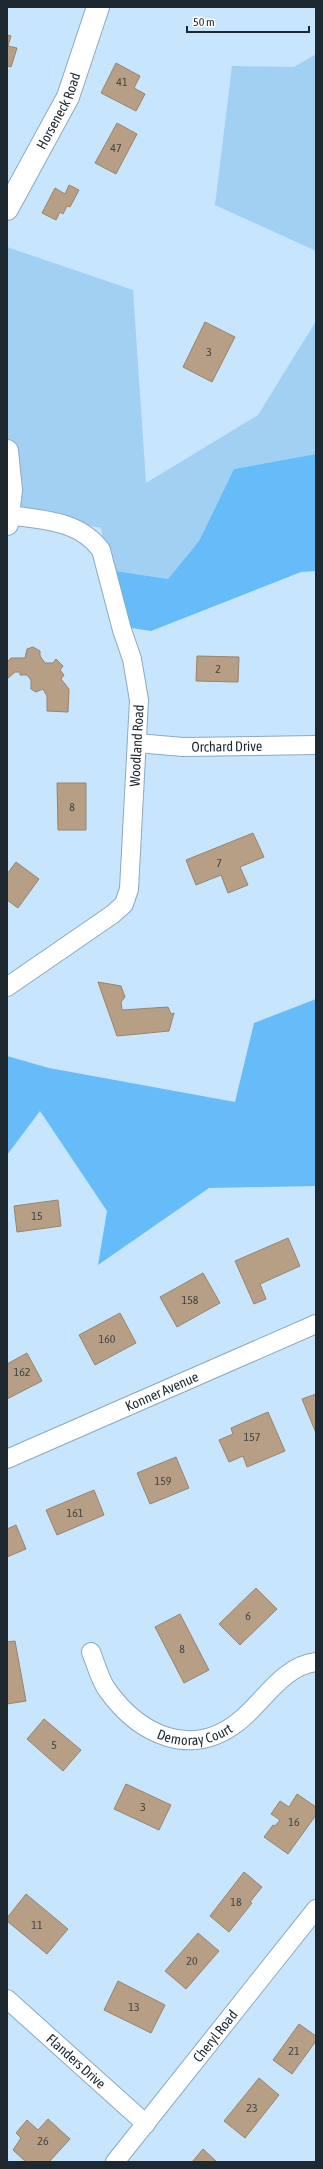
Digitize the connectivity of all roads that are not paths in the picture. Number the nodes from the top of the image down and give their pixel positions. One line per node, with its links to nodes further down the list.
1 (98, 7): 2 (street, Horseneck Road)
2 (7, 209)
3 (7, 451): 4 (street)
4 (8, 520): 5 (street, Woodland Road)
5 (137, 743): 6 (street, Orchard Drive); 7 (street, Woodland Road)
6 (316, 745)
7 (7, 987)
8 (316, 1324): 9 (street, Konner Avenue)
9 (7, 1459)
10 (91, 1652): 11 (street, Demoray Court)
11 (316, 1662)
12 (316, 1909): 14 (street, Cheryl Road)
13 (7, 1999): 14 (street, Flanders Drive)
14 (146, 2124): 15 (street, Cheryl Road)
15 (115, 2162)

